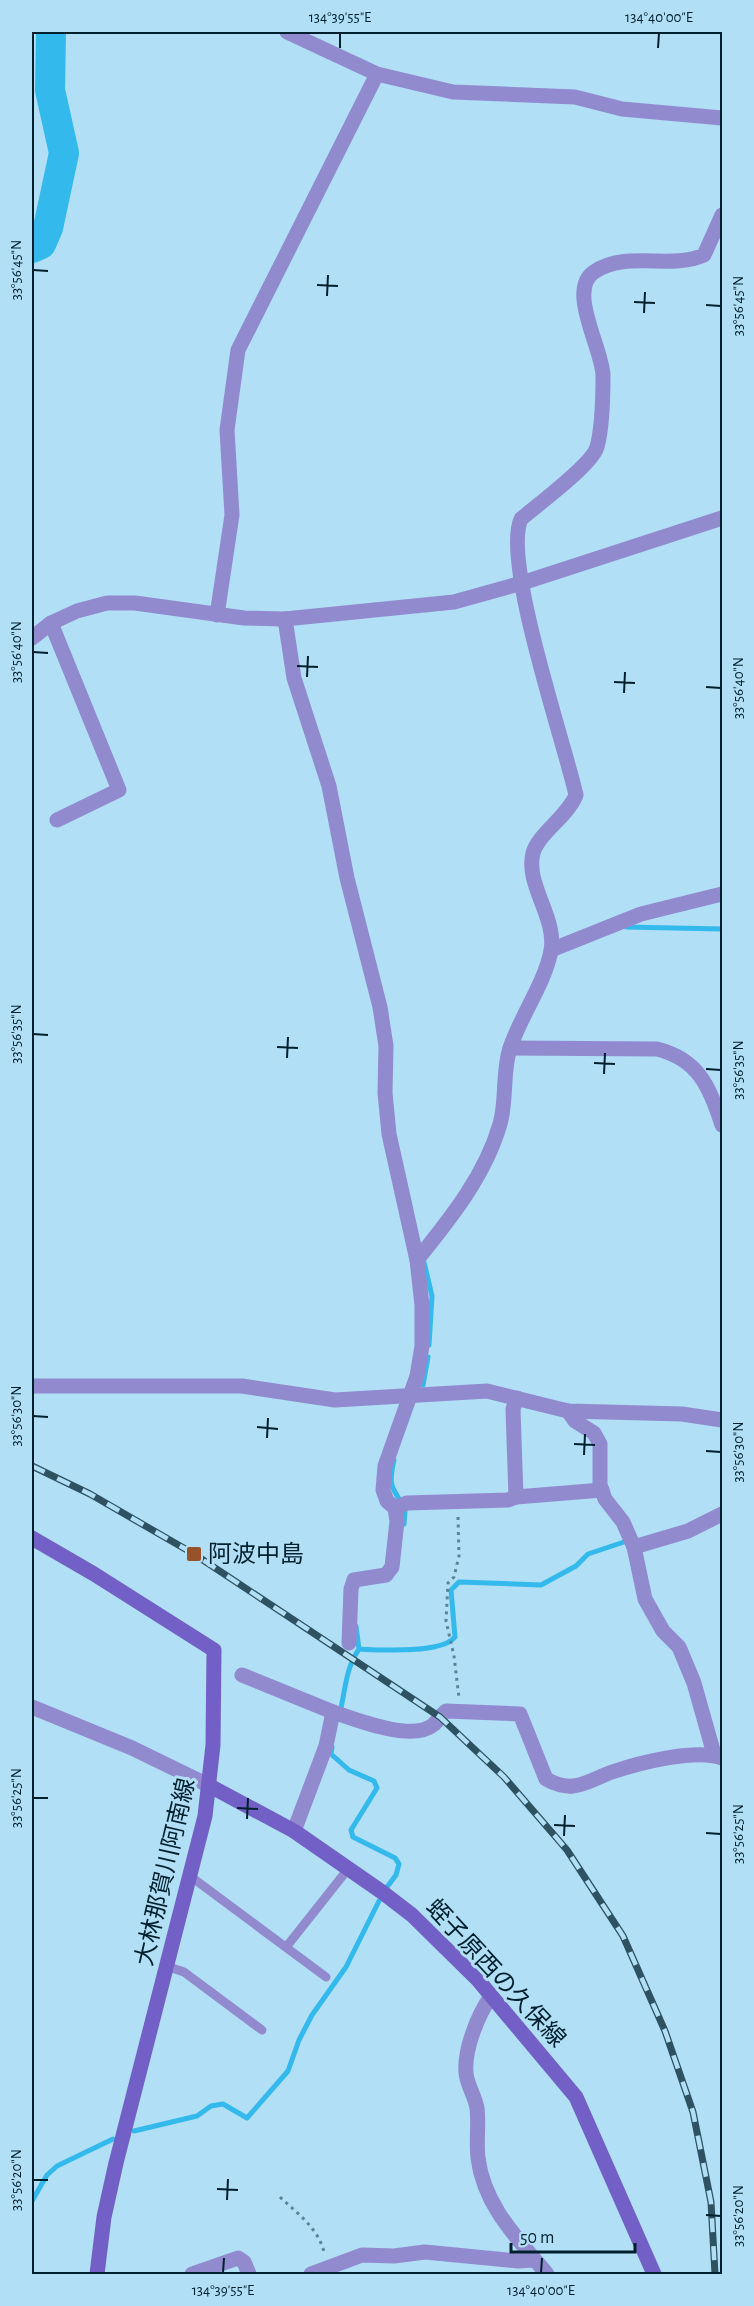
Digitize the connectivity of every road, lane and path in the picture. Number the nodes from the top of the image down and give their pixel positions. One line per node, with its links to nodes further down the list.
1 (287, 32): 2 (street)
2 (376, 74): 3 (street); 7 (street)
3 (723, 118)
4 (723, 215): 6 (street)
5 (723, 518): 6 (street)
6 (522, 582): 8 (street); 13 (street)
7 (217, 615): 8 (street); 9 (street)
8 (285, 619): 17 (street)
9 (51, 623): 10 (street); 11 (street)
10 (32, 638)
11 (57, 820)
12 (723, 894): 13 (street)
13 (551, 950): 14 (street)
14 (514, 1049): 15 (street); 17 (street)
15 (717, 1090): 16 (street)
16 (723, 1125)
17 (417, 1260): 19 (street)
18 (32, 1386): 19 (street)
19 (411, 1396): 20 (street); 26 (street)
20 (517, 1398): 21 (street); 24 (street)
21 (568, 1411): 22 (street); 23 (street)
22 (723, 1420)
23 (602, 1490): 24 (street); 29 (street)
24 (516, 1497): 25 (street)
25 (457, 1501): 26 (street); 33 (path)
26 (400, 1506): 30 (street)
27 (723, 1514): 29 (street)
28 (32, 1538): 36 (main road, 大林那賀川阿南線)
29 (634, 1547): 35 (street)
30 (349, 1643)
31 (242, 1675): 34 (street)
32 (32, 1707): 36 (street)
33 (459, 1712): 34 (street); 35 (street)
34 (337, 1713): 37 (street)
35 (718, 1756)
36 (210, 1786): 37 (main road, 蛭子原西の久保線); 39 (main road, 大林那賀川阿南線)
37 (294, 1831): 38 (main road, 蛭子原西の久保線)
38 (348, 1869): 40 (lane); 43 (main road, 蛭子原西の久保線)
39 (190, 1876): 40 (lane); 41 (main road, 大林那賀川阿南線)
40 (287, 1947): 42 (lane)
41 (166, 1966): 44 (lane); 48 (main road, 大林那賀川阿南線)
42 (326, 1977)
43 (491, 1996): 46 (street); 53 (main road, 蛭子原西の久保線)
44 (262, 2030)
45 (280, 2198): 47 (path)
46 (534, 2260): 47 (street); 52 (street)
47 (328, 2267): 51 (street)
48 (97, 2274)
49 (192, 2274): 50 (street)
50 (249, 2274)
51 (311, 2274)
52 (547, 2274)
53 (654, 2274)

